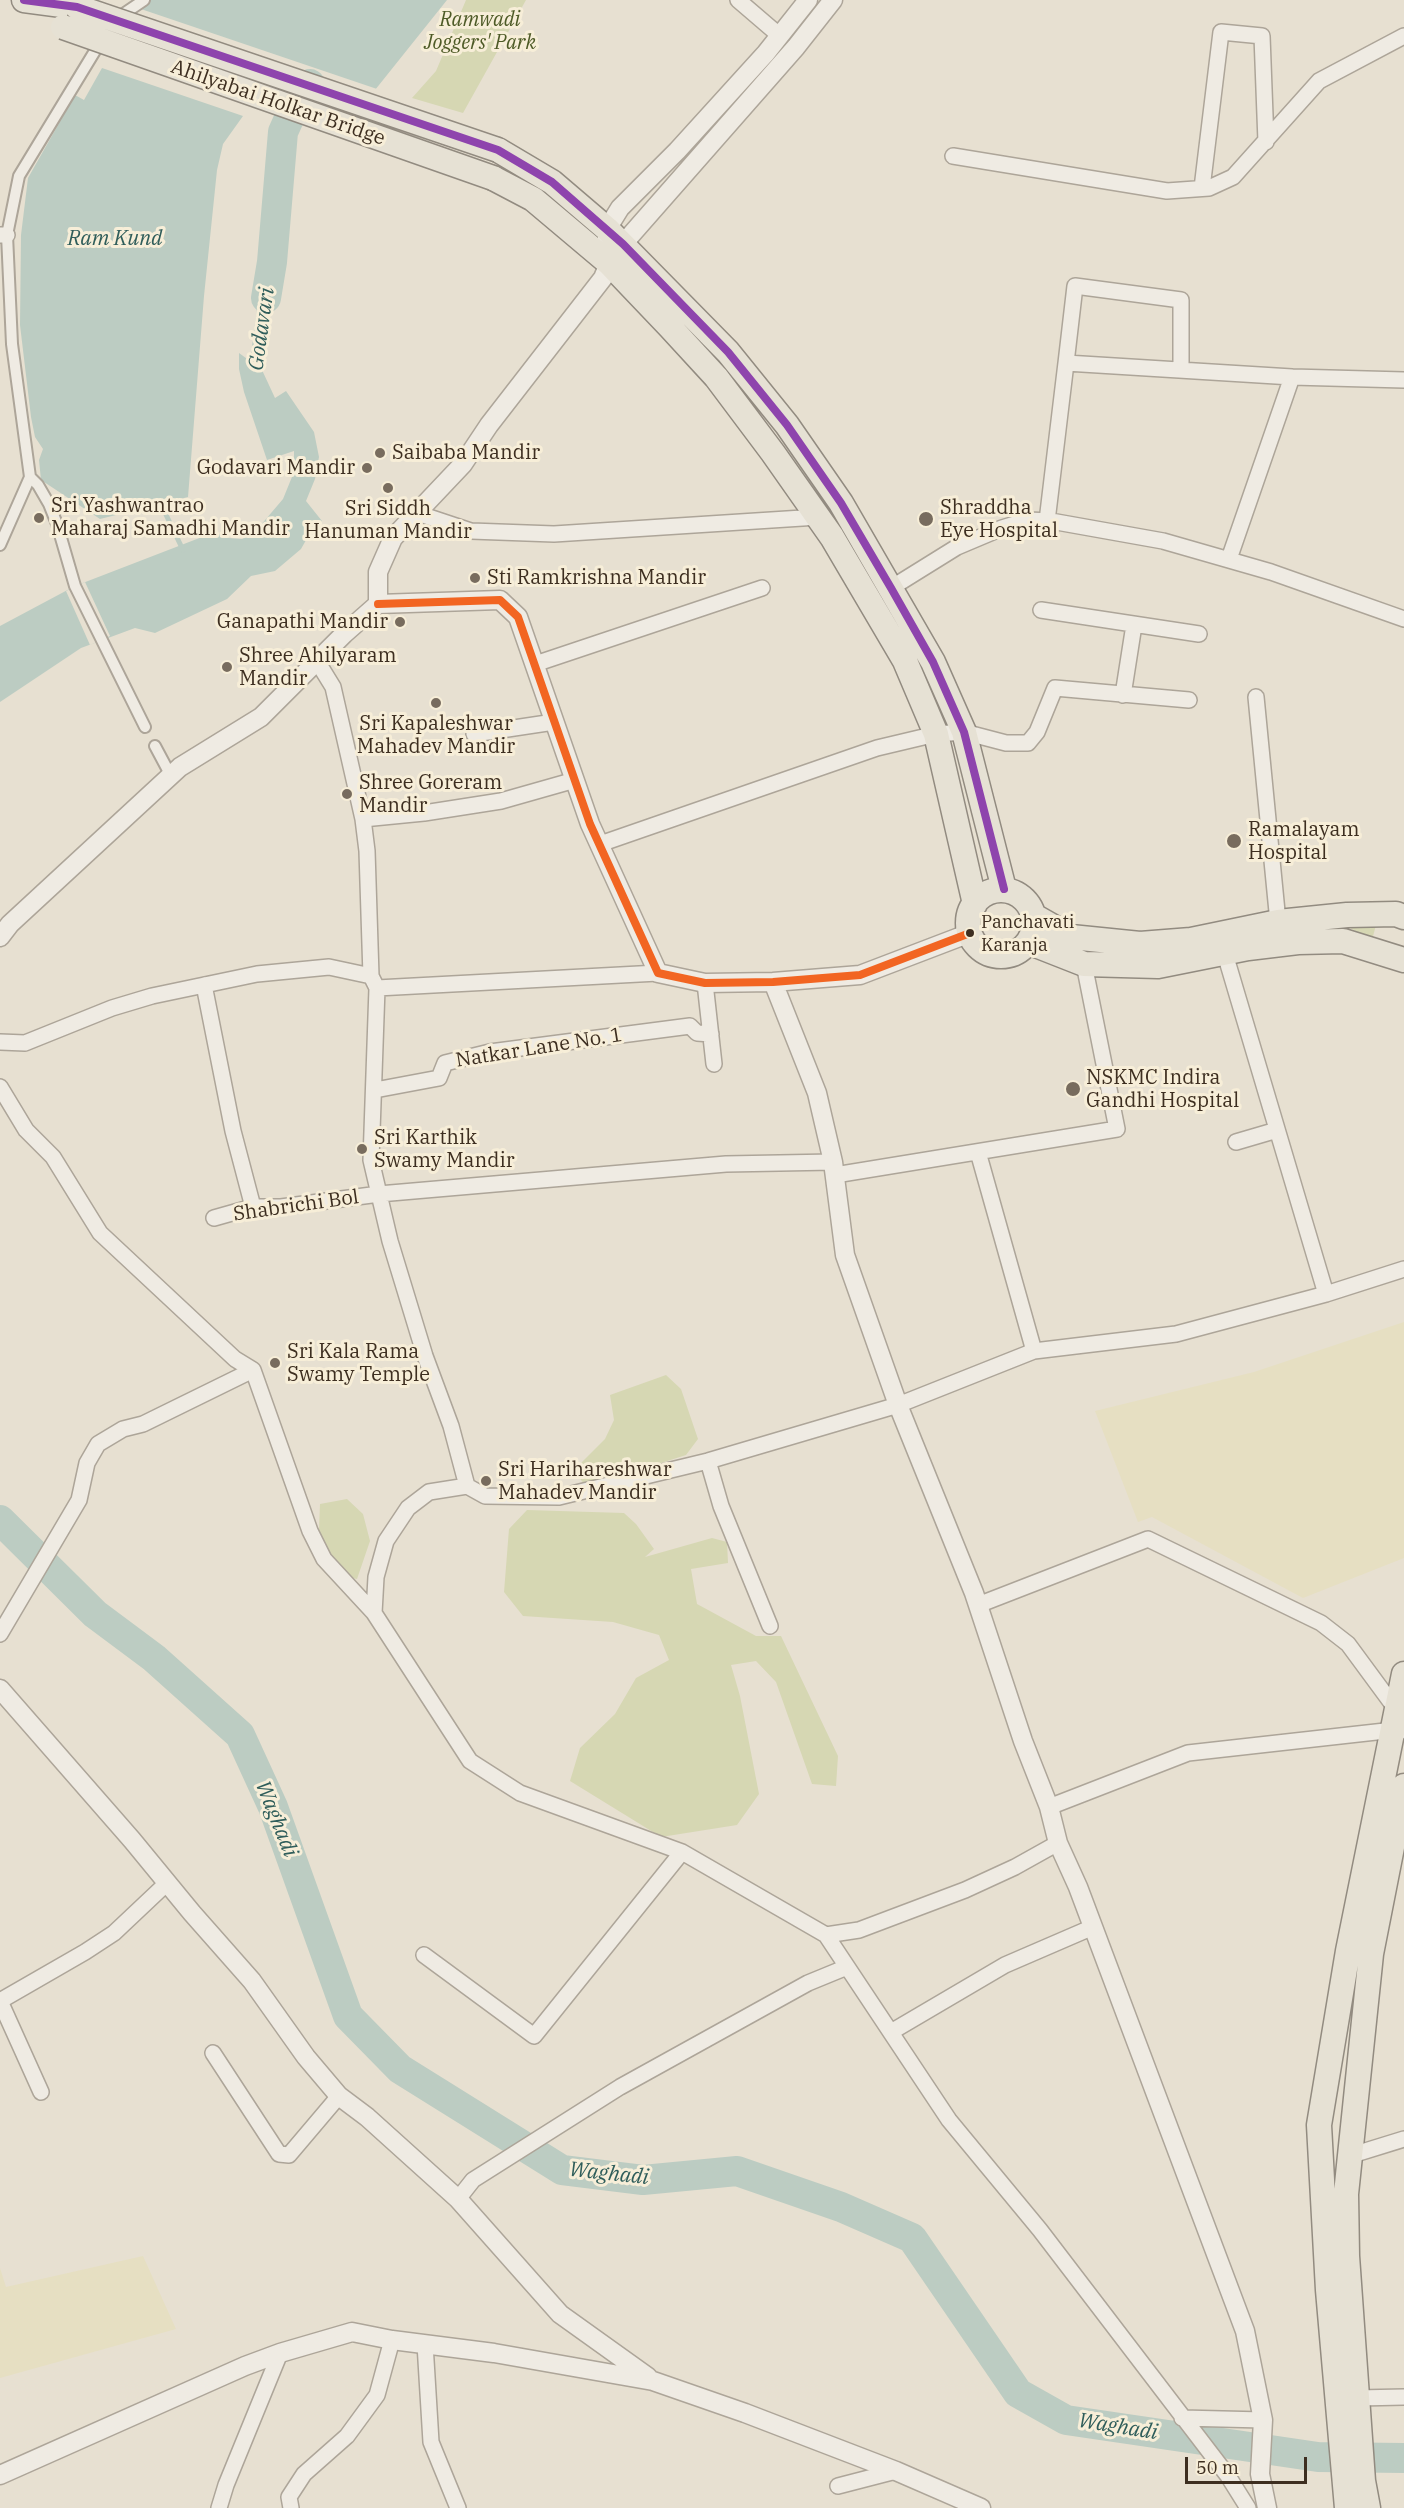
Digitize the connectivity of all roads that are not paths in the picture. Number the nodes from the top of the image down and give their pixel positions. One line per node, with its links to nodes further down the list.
1 (22, 0): 6 (main road)
2 (144, 0): 12 (street)
3 (738, 0): 7 (street)
4 (808, 0): 7 (street)
5 (833, 0): 13 (street)
6 (70, 17): 13 (main road, Ahilyabai Holkar Bridge, bridge); 13 (main road, Ahilyabai Holkar Bridge, bridge)
7 (780, 36): 13 (street)
8 (1404, 36): 9 (street)
9 (1266, 142): 11 (street); 11 (street)
10 (953, 156): 11 (street)
11 (1202, 188)
12 (3, 235): 18 (street)
13 (613, 245): 19 (street); 20 (main road); 25 (main road)
14 (1066, 363): 15 (street); 15 (street); 21 (street)
15 (1181, 370): 16 (street)
16 (1292, 377): 17 (street); 23 (street)
17 (1404, 380)
18 (30, 477): 22 (street); 37 (street)
19 (417, 513): 20 (street); 26 (street)
20 (818, 517): 40 (main road)
21 (1047, 521): 23 (street); 25 (street)
22 (0, 545)
23 (1229, 559): 28 (street)
24 (762, 588): 32 (street)
25 (891, 588): 38 (main road)
26 (378, 604): 31 (street); 32 (street)
27 (1041, 610): 29 (street)
28 (1404, 619)
29 (1134, 625): 30 (street); 33 (street)
30 (1199, 634)
31 (317, 661): 42 (street); 44 (street)
32 (536, 664): 36 (street)
33 (1123, 695): 35 (street); 38 (street)
34 (1256, 697): 50 (street)
35 (1189, 700)
36 (554, 722): 39 (street); 43 (street)
37 (145, 727)
38 (964, 732): 40 (street); 46 (main road)
39 (474, 734)
40 (936, 734): 45 (street); 47 (main road)
41 (155, 746): 42 (street)
42 (171, 776): 52 (street)
43 (575, 780): 44 (street); 45 (street)
44 (363, 819): 59 (street)
45 (600, 844): 58 (street)
46 (1004, 889): 47 (main road); 48 (main road)
47 (975, 904): 51 (main road)
48 (1034, 916): 50 (main road); 54 (main road)
49 (1404, 917): 50 (main road)
50 (1278, 922)
51 (970, 933): 54 (main road); 61 (street)
52 (0, 937)
53 (1404, 938): 56 (main road)
54 (1028, 942): 57 (main road)
55 (1225, 954): 56 (main road); 57 (main road); 68 (street)
56 (1404, 958)
57 (1084, 964): 70 (street, Shabrichi Bol)
58 (657, 973): 59 (street); 60 (street)
59 (374, 982): 62 (street); 67 (street)
60 (705, 982): 61 (street); 63 (street)
61 (773, 982): 71 (street)
62 (204, 985): 64 (street); 73 (street)
63 (711, 1034): 65 (street); 67 (street, Natkar Lane No. 1)
64 (0, 1042)
65 (714, 1064)
66 (0, 1087): 78 (street)
67 (375, 1090): 72 (street)
68 (1277, 1130): 69 (street); 76 (street)
69 (1236, 1142)
70 (978, 1152): 71 (street, Shabrichi Bol); 77 (street)
71 (834, 1169): 72 (street, Shabrichi Bol); 79 (street)
72 (379, 1194): 73 (street, Shabrichi Bol); 81 (street)
73 (253, 1207): 74 (street, Shabrichi Bol)
74 (214, 1218)
75 (1404, 1269): 76 (street)
76 (1326, 1294): 77 (street)
77 (1034, 1351): 79 (street)
78 (253, 1370): 83 (street); 85 (street)
79 (898, 1405): 80 (street); 82 (street)
80 (708, 1461): 81 (street); 84 (street)
81 (467, 1486): 83 (street)
82 (978, 1605): 88 (street); 91 (street)
83 (374, 1613): 93 (street)
84 (770, 1626)
85 (0, 1634)
86 (1404, 1674): 88 (main road)
87 (0, 1689): 94 (street)
88 (1401, 1707): 89 (main road)
89 (1398, 1732): 91 (street); 112 (main road)
90 (1404, 1786): 105 (main road)
91 (1049, 1807): 92 (street)
92 (1058, 1843): 95 (street); 96 (street)
93 (682, 1852): 96 (street); 97 (street)
94 (167, 1883): 99 (street); 103 (street)
95 (1093, 1927): 100 (street); 113 (street)
96 (826, 1935): 98 (street)
97 (424, 1955)
98 (847, 1968): 100 (street); 106 (street)
99 (0, 2001): 102 (street)
100 (891, 2032): 114 (street)
101 (213, 2053): 103 (street)
102 (41, 2091)
103 (339, 2096): 106 (street)
104 (1404, 2139): 105 (street)
105 (1349, 2156): 112 (main road)
106 (458, 2199): 110 (street)
107 (392, 2340): 108 (street); 109 (street); 121 (street)
108 (425, 2344): 110 (street); 122 (street)
109 (280, 2353): 116 (street); 120 (street)
110 (653, 2381): 115 (street)
111 (1404, 2397): 112 (street)
112 (1352, 2409): 117 (main road)
113 (1263, 2420): 114 (street); 124 (street)
114 (1186, 2422): 123 (street)
115 (896, 2471): 118 (street); 119 (street)
116 (0, 2475)
117 (1353, 2483): 125 (main road); 126 (main road)
118 (838, 2486)
119 (975, 2507)
120 (219, 2508)
121 (291, 2508)
122 (458, 2508)
123 (1248, 2508)
124 (1267, 2508)
125 (1347, 2508)
126 (1368, 2508)

